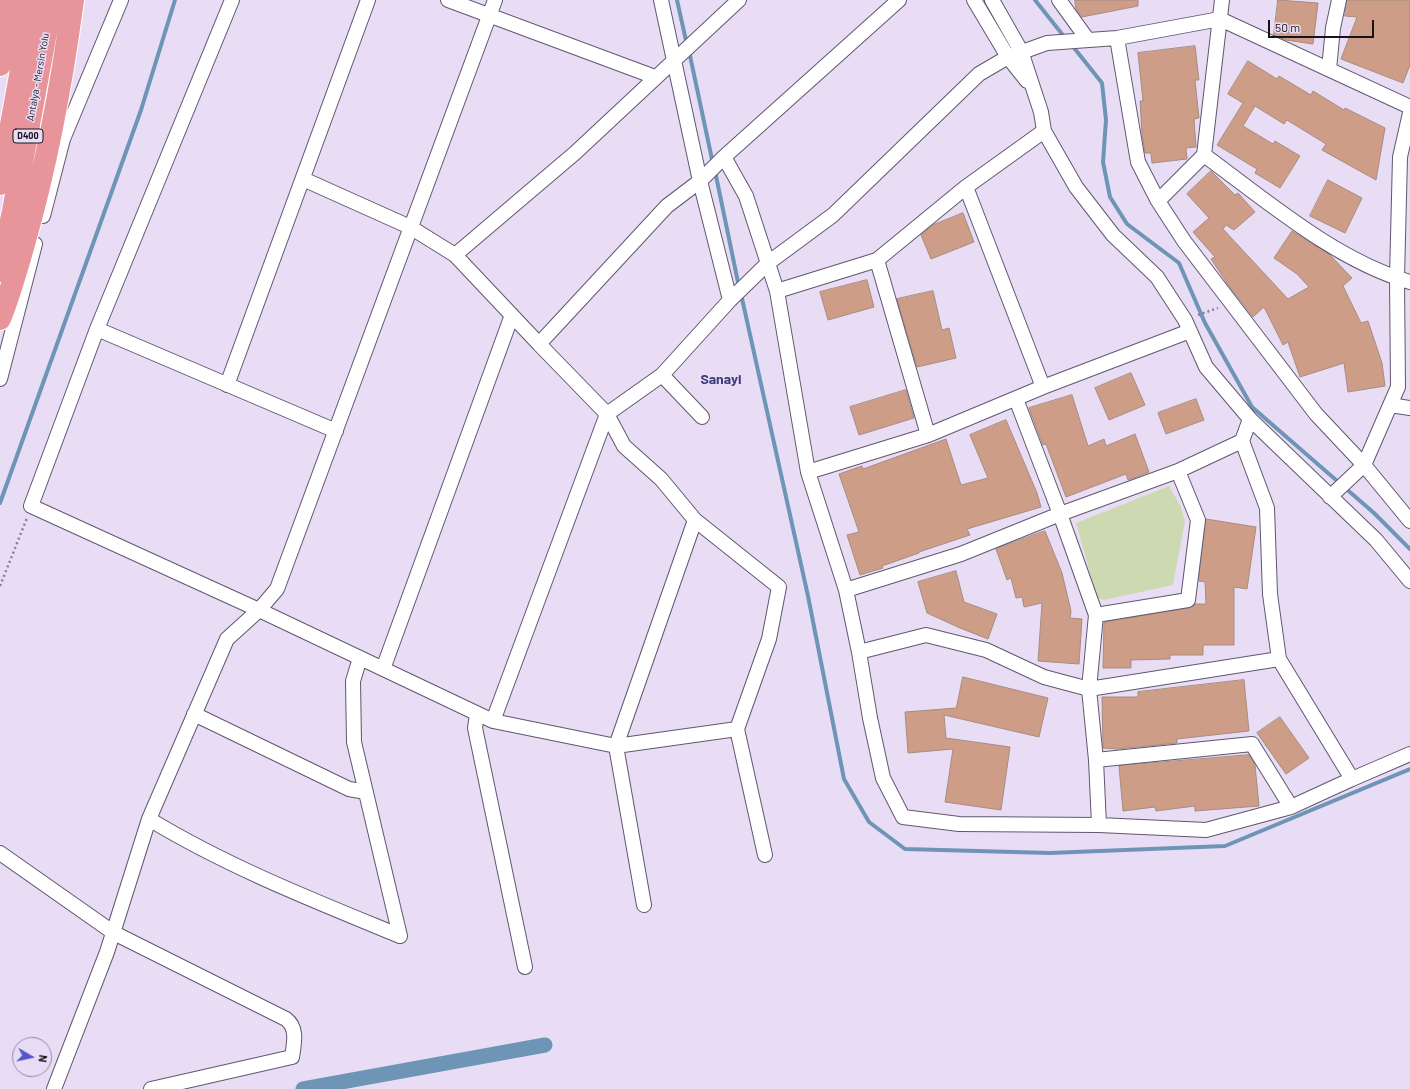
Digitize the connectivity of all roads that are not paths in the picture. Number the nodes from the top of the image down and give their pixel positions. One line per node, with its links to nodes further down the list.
1 (11, 0): 23 (highway)
2 (33, 0): 37 (highway, Antalya - Mersin Yolu / D400)
3 (52, 0): 44 (highway, Antalya - Mersin Yolu / D400)
4 (73, 0): 32 (highway)
5 (122, 0): 32 (street)
6 (232, 0): 50 (street)
7 (368, 0): 35 (street)
8 (448, 0): 18 (street)
9 (495, 0): 18 (street)
10 (661, 0): 25 (street)
11 (739, 0): 25 (street)
12 (899, 0): 34 (street)
13 (974, 0): 24 (street)
14 (992, 0): 22 (street)
15 (1059, 0): 21 (street)
16 (1222, 0): 19 (street)
17 (1339, 0): 26 (street)
18 (488, 15): 27 (street); 40 (street)
19 (1220, 19): 20 (street); 26 (street); 33 (street)
20 (1117, 38): 21 (street); 39 (street)
21 (1085, 41): 22 (street)
22 (1021, 51): 24 (street); 28 (street)
23 (1, 54)
24 (1008, 57): 28 (street); 43 (street)
25 (674, 59): 27 (street); 36 (street)
26 (1330, 69): 29 (street)
27 (655, 77): 41 (street)
28 (1034, 89): 31 (street)
29 (1410, 107)
30 (1410, 113): 45 (street)
31 (1044, 130): 38 (street); 51 (street)
32 (57, 139): 49 (highway); 54 (street)
33 (1204, 156): 39 (street); 45 (street)
34 (723, 158): 36 (street); 43 (street)
35 (302, 179): 40 (street); 55 (street)
36 (701, 180): 47 (street); 52 (street)
37 (0, 184)
38 (966, 187): 42 (street); 56 (street)
39 (1158, 201): 66 (street)
40 (410, 227): 41 (street); 63 (street)
41 (455, 255): 48 (street)
42 (877, 260): 46 (street); 64 (street)
43 (767, 265): 46 (street); 47 (street)
44 (0, 271)
45 (1404, 280): 58 (street)
46 (777, 291): 68 (street)
47 (732, 299): 53 (street)
48 (512, 315): 52 (street); 80 (street)
49 (0, 319)
50 (97, 329): 55 (street); 75 (street)
51 (1190, 332): 56 (street); 62 (street)
52 (539, 344): 60 (street)
53 (662, 375): 60 (street); 61 (street)
54 (0, 379)
55 (227, 385): 63 (street)
56 (1043, 387): 57 (street)
57 (1016, 399): 64 (street); 70 (street)
58 (1390, 405): 59 (street); 66 (street)
59 (1410, 408)
60 (607, 414): 72 (street); 84 (street)
61 (702, 417)
62 (1250, 420): 65 (street); 69 (street)
63 (336, 431): 75 (street)
64 (928, 435): 68 (street)
65 (1242, 441): 67 (street); 79 (street)
66 (1360, 470): 69 (street); 71 (street)
67 (1178, 471): 70 (street); 76 (street)
68 (808, 472): 74 (street)
69 (1335, 493): 73 (street)
70 (1060, 514): 74 (street); 76 (street)
71 (1409, 519)
72 (695, 520): 85 (street); 86 (street)
73 (1410, 581)
74 (846, 590): 77 (street)
75 (259, 610): 78 (street); 82 (street)
76 (1096, 615): 81 (street)
77 (859, 652): 81 (street); 93 (street)
78 (360, 658): 80 (street); 90 (street)
79 (1279, 659): 81 (street); 89 (street)
80 (383, 669): 83 (street)
81 (1089, 689): 88 (street)
82 (194, 714): 90 (street); 92 (street)
83 (477, 714): 84 (street); 98 (street)
84 (493, 721): 86 (street)
85 (737, 729): 86 (street); 95 (street)
86 (616, 746): 96 (street)
87 (1410, 754): 89 (street)
88 (1096, 760): 91 (street); 93 (street)
89 (1352, 779): 91 (street)
90 (366, 792): 92 (street)
91 (1290, 807): 93 (street)
92 (149, 819): 97 (street)
93 (1099, 825)
94 (0, 853): 97 (street)
95 (766, 855)
96 (644, 905)
97 (114, 933): 99 (street); 100 (street)
98 (525, 967)
99 (54, 1089)
100 (151, 1089)

